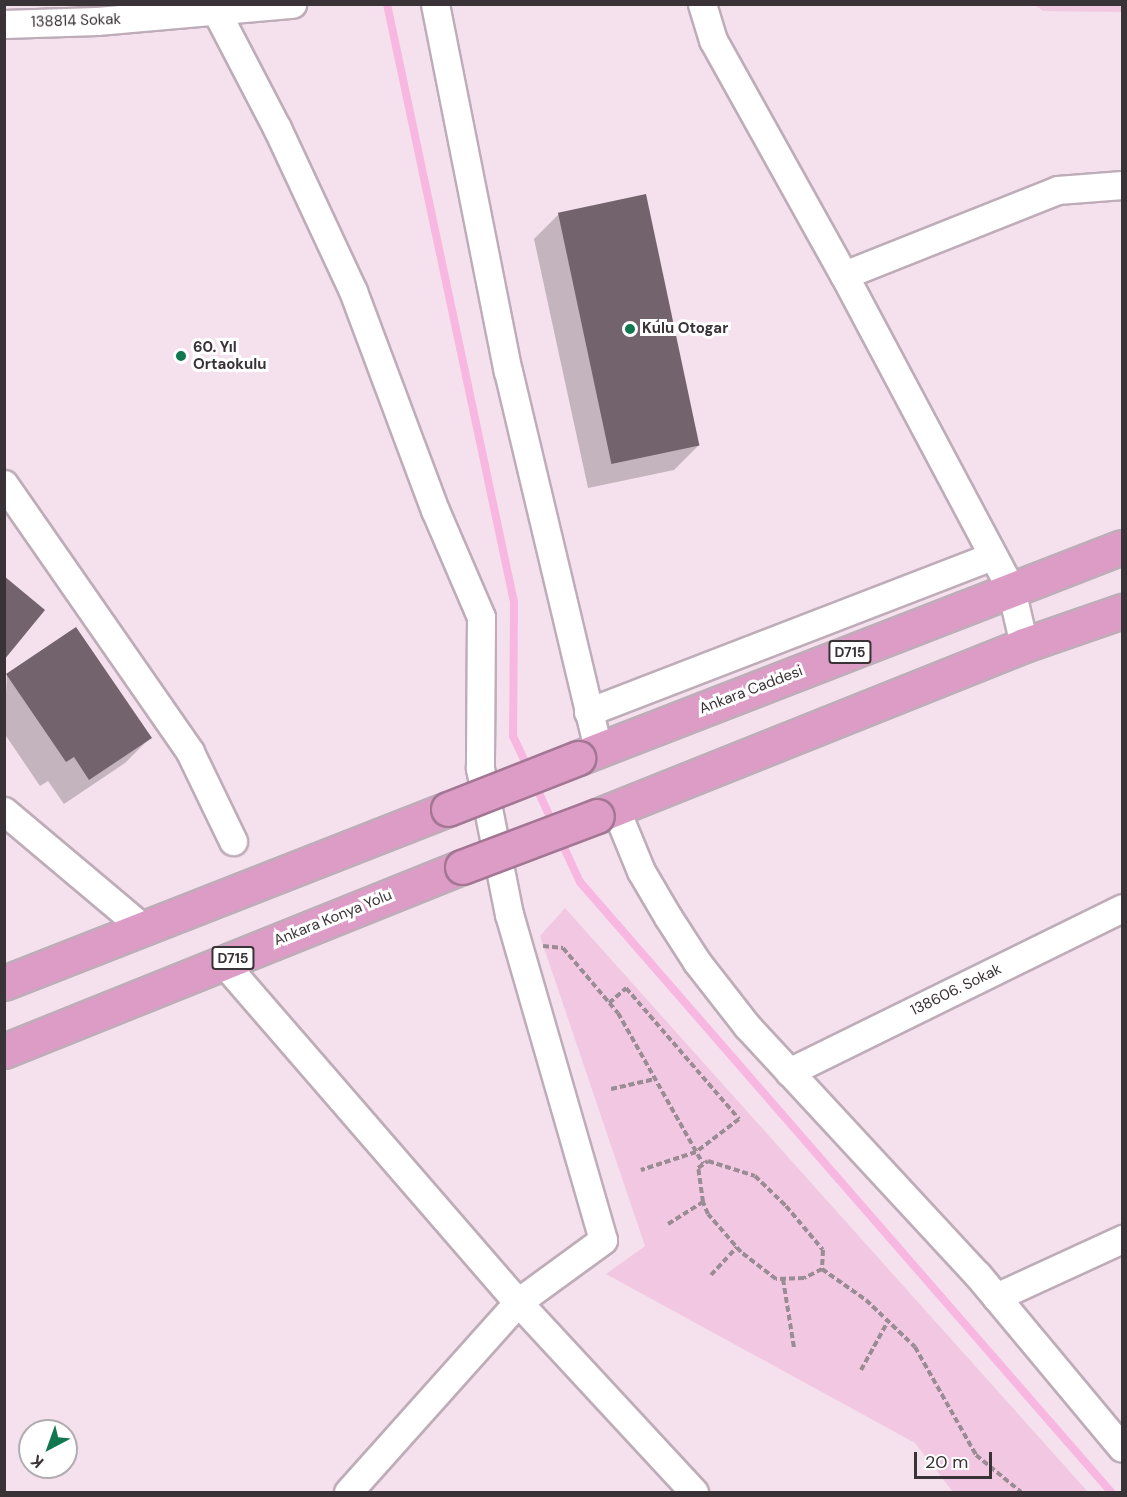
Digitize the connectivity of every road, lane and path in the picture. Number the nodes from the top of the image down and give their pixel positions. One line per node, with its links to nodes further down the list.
1 (292, 4): 5 (street, 138814 Sokak)
2 (435, 4): 15 (street)
3 (702, 4): 8 (street)
4 (134, 11): 5 (street, 138814 Sokak); 6 (street, 138814 Sokak)
5 (216, 11): 22 (street)
6 (4, 24)
7 (1122, 185): 8 (street)
8 (844, 275): 11 (street)
9 (4, 484): 19 (street)
10 (1122, 547): 12 (highway, Ankara Caddesi / D715)
11 (993, 555): 12 (street); 15 (street)
12 (1011, 589): 14 (street); 16 (highway, Ankara Caddesi / D715)
13 (1122, 611): 14 (highway, D715)
14 (1024, 645): 18 (highway, D715)
15 (588, 712): 16 (street)
16 (588, 754): 21 (highway, Ankara Caddesi / D715, bridge)
17 (4, 811): 21 (street)
18 (607, 813): 23 (highway, Ankara Konya Yolu / D715, bridge); 27 (street)
19 (233, 842)
20 (1122, 908): 27 (street, 138606. Sokak)
21 (143, 928): 24 (highway, D715)
22 (517, 942): 25 (path); 41 (street)
23 (223, 962): 26 (highway, Ankara Konya Yolu / D715); 41 (street)
24 (4, 982)
25 (609, 1003): 28 (path); 30 (path)
26 (4, 1051)
27 (789, 1072): 40 (street)
28 (655, 1079): 29 (path); 30 (path)
29 (611, 1089)
30 (696, 1152): 31 (path); 32 (path)
31 (703, 1164): 33 (path); 37 (path)
32 (641, 1170)
33 (703, 1202): 34 (path); 36 (path)
34 (668, 1224)
35 (1122, 1239): 40 (street)
36 (736, 1247): 38 (path); 39 (path)
37 (822, 1269): 39 (path); 42 (path)
38 (711, 1275)
39 (783, 1279): 43 (path)
40 (996, 1297): 45 (street)
41 (518, 1302): 46 (street); 47 (street)
42 (888, 1321): 44 (path); 48 (path)
43 (794, 1348)
44 (861, 1370)
45 (1122, 1448)
46 (348, 1492)
47 (694, 1492)
48 (1021, 1492)

